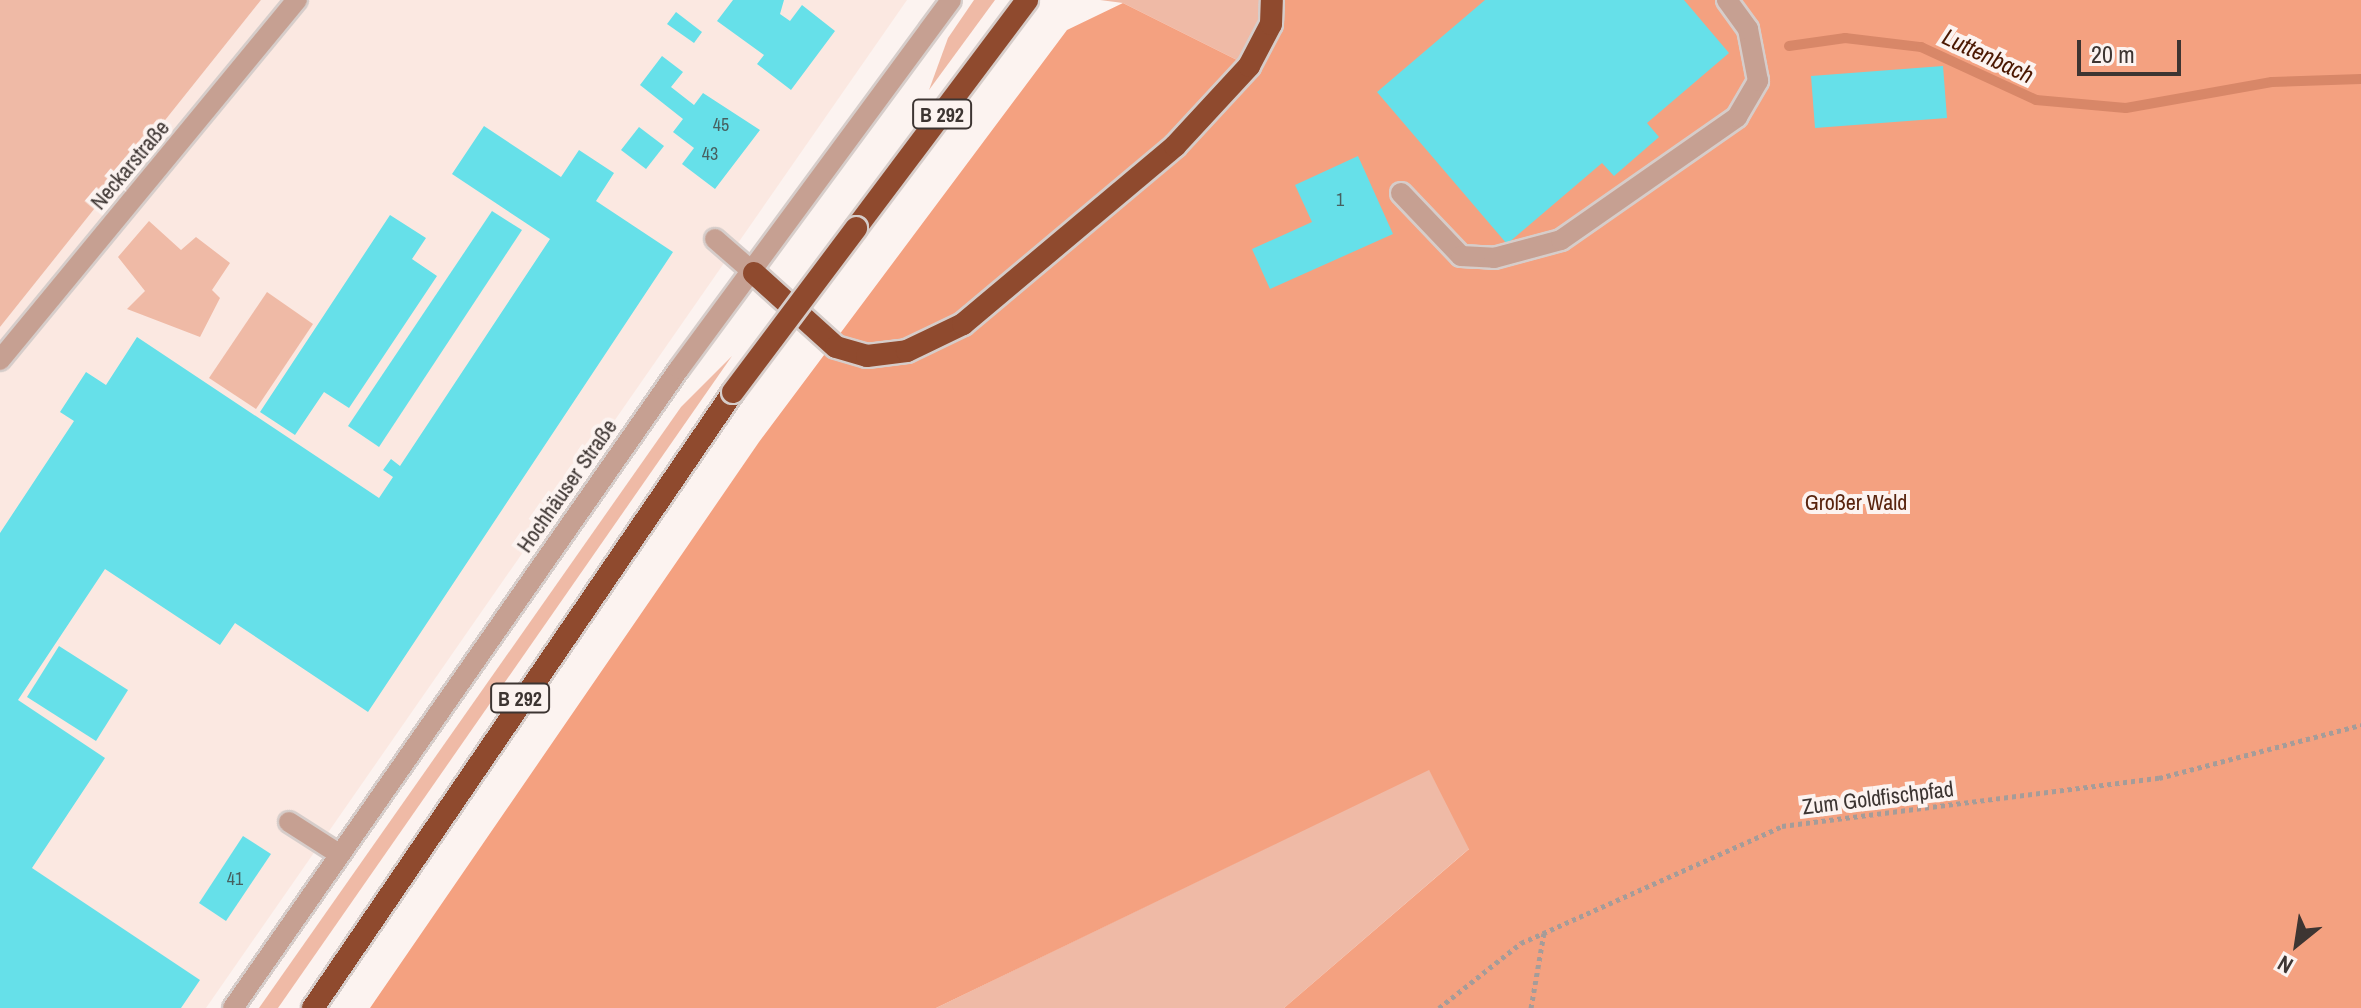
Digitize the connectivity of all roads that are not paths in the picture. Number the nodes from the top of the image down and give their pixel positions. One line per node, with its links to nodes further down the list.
1 (297, 0): 9 (street, Neckarstraße)
2 (951, 0): 8 (street, Hochhäuser Straße)
3 (1027, 0): 13 (highway, B 292, bridge)
4 (1272, 0): 8 (highway)
5 (1727, 0): 6 (street)
6 (1401, 193)
7 (715, 239): 8 (street)
8 (754, 273): 11 (street, Hochhäuser Straße)
9 (0, 360)
10 (289, 822): 11 (street)
11 (336, 852): 12 (street, Hochhäuser Straße)
12 (233, 1008)
13 (313, 1008)

